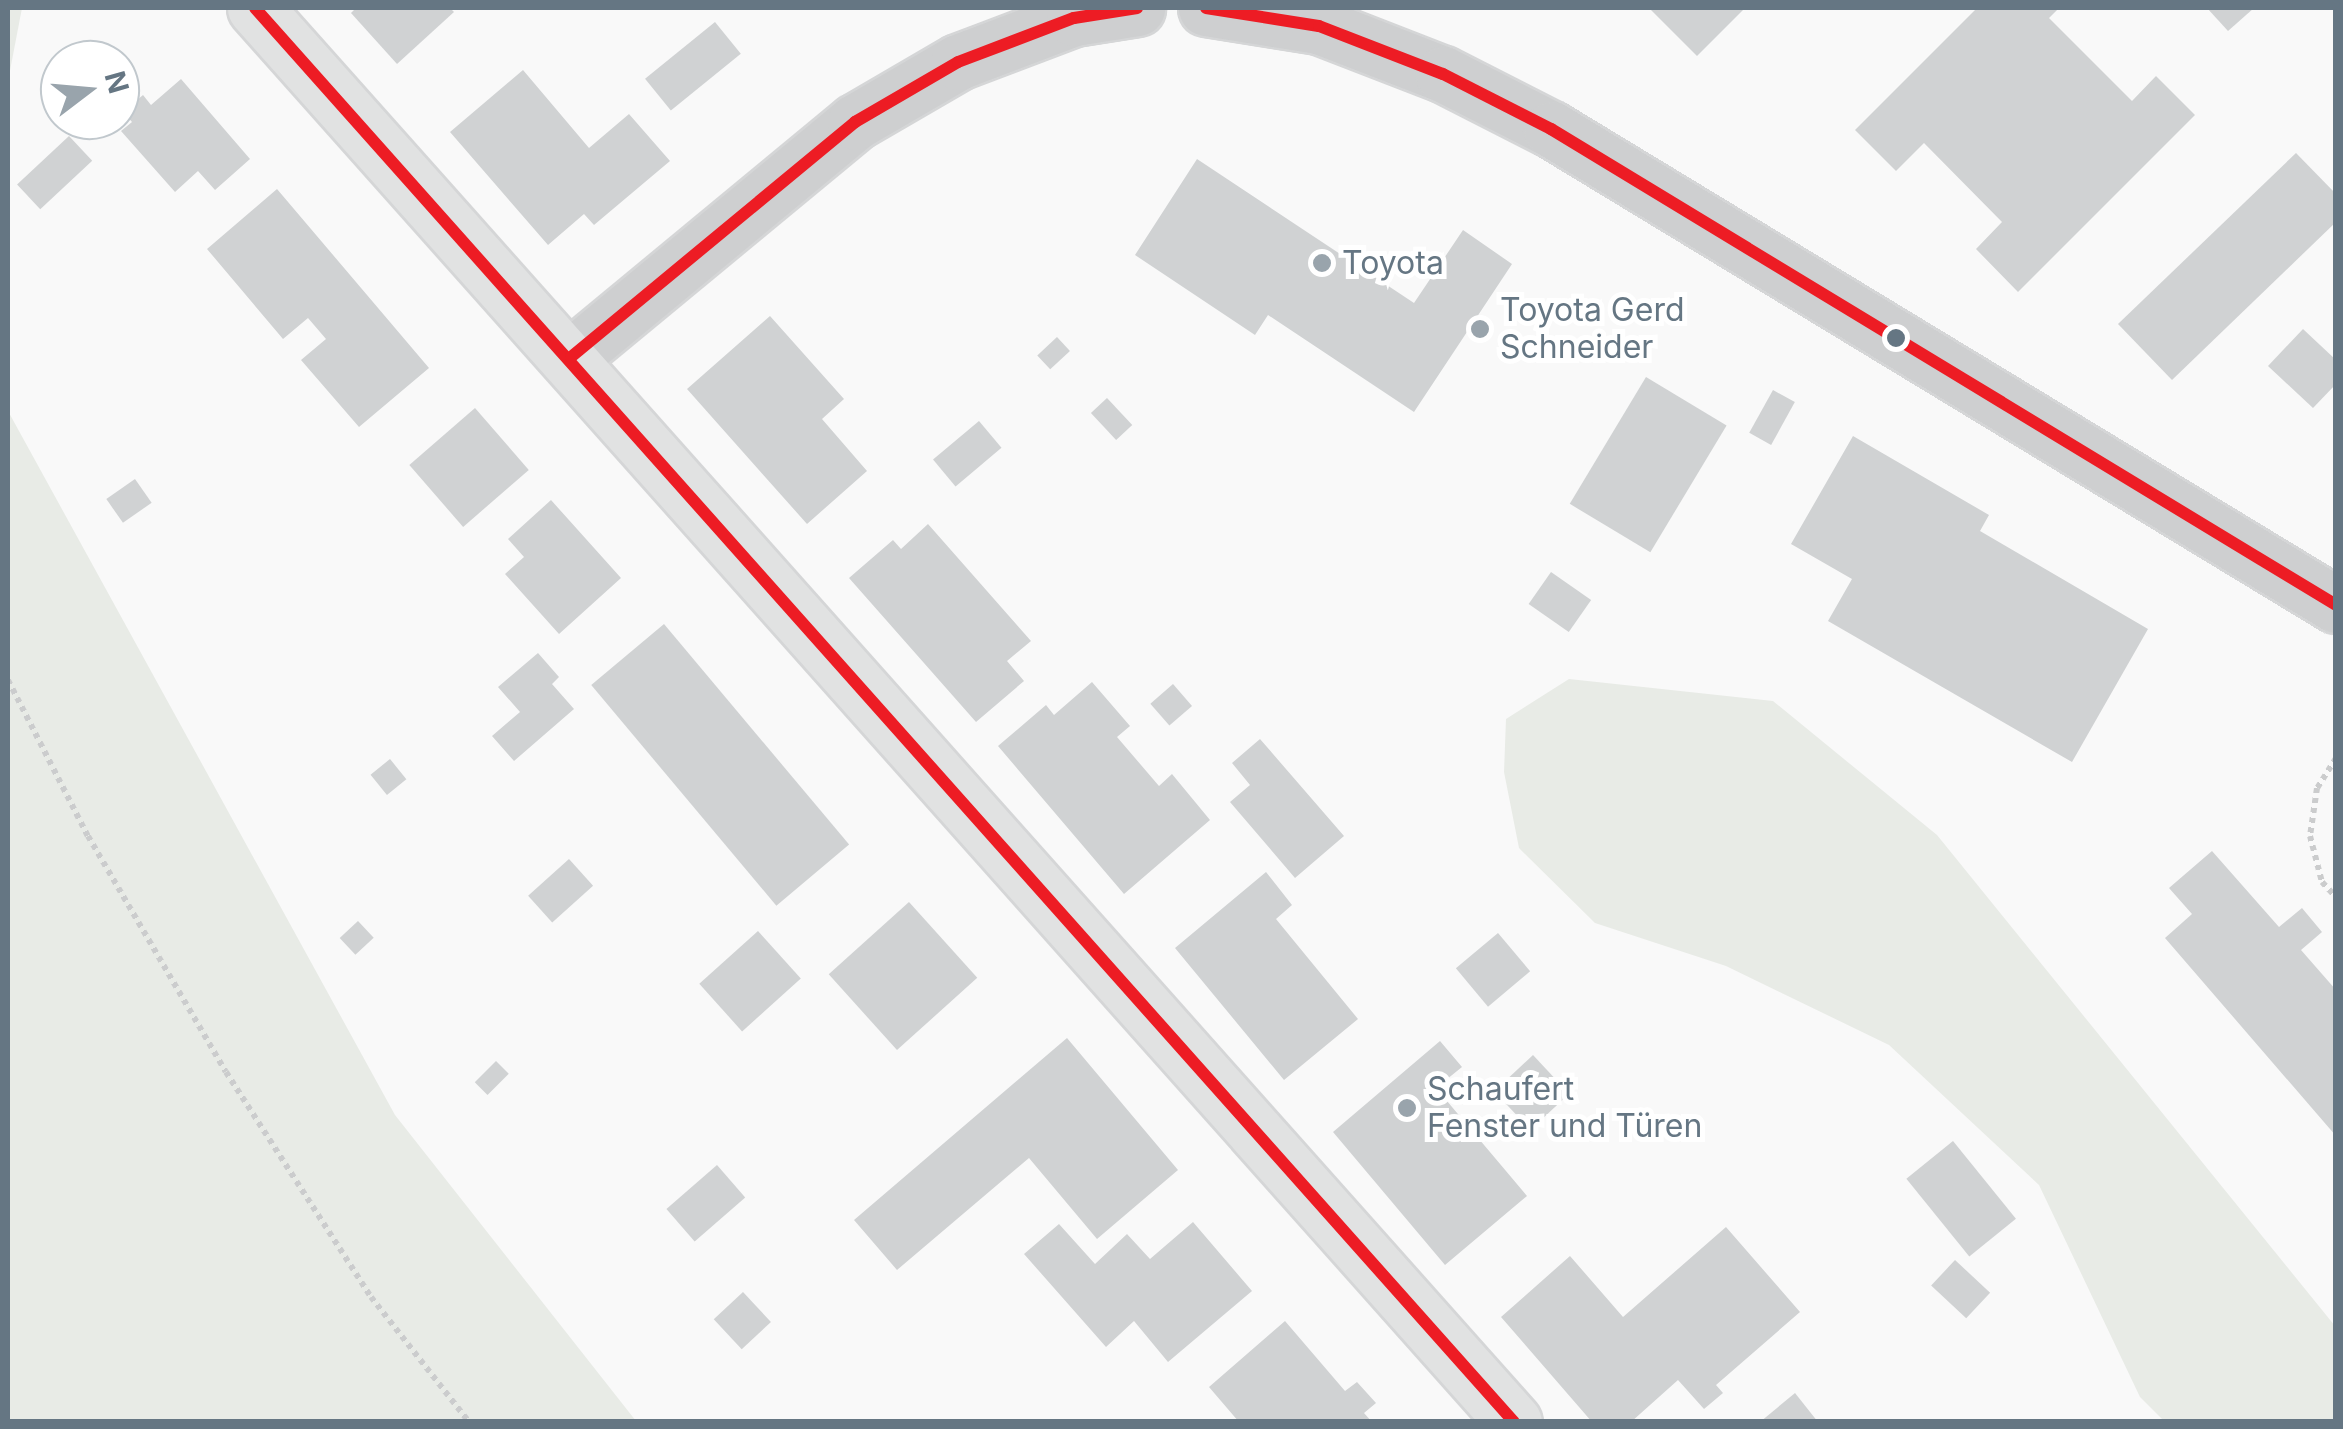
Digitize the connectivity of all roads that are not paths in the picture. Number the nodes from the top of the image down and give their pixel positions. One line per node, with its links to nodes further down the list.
1 (256, 8): 4 (street)
2 (1137, 8): 4 (street)
3 (1206, 8): 5 (street)
4 (571, 357): 6 (street)
5 (2336, 605)
6 (1514, 1422)

